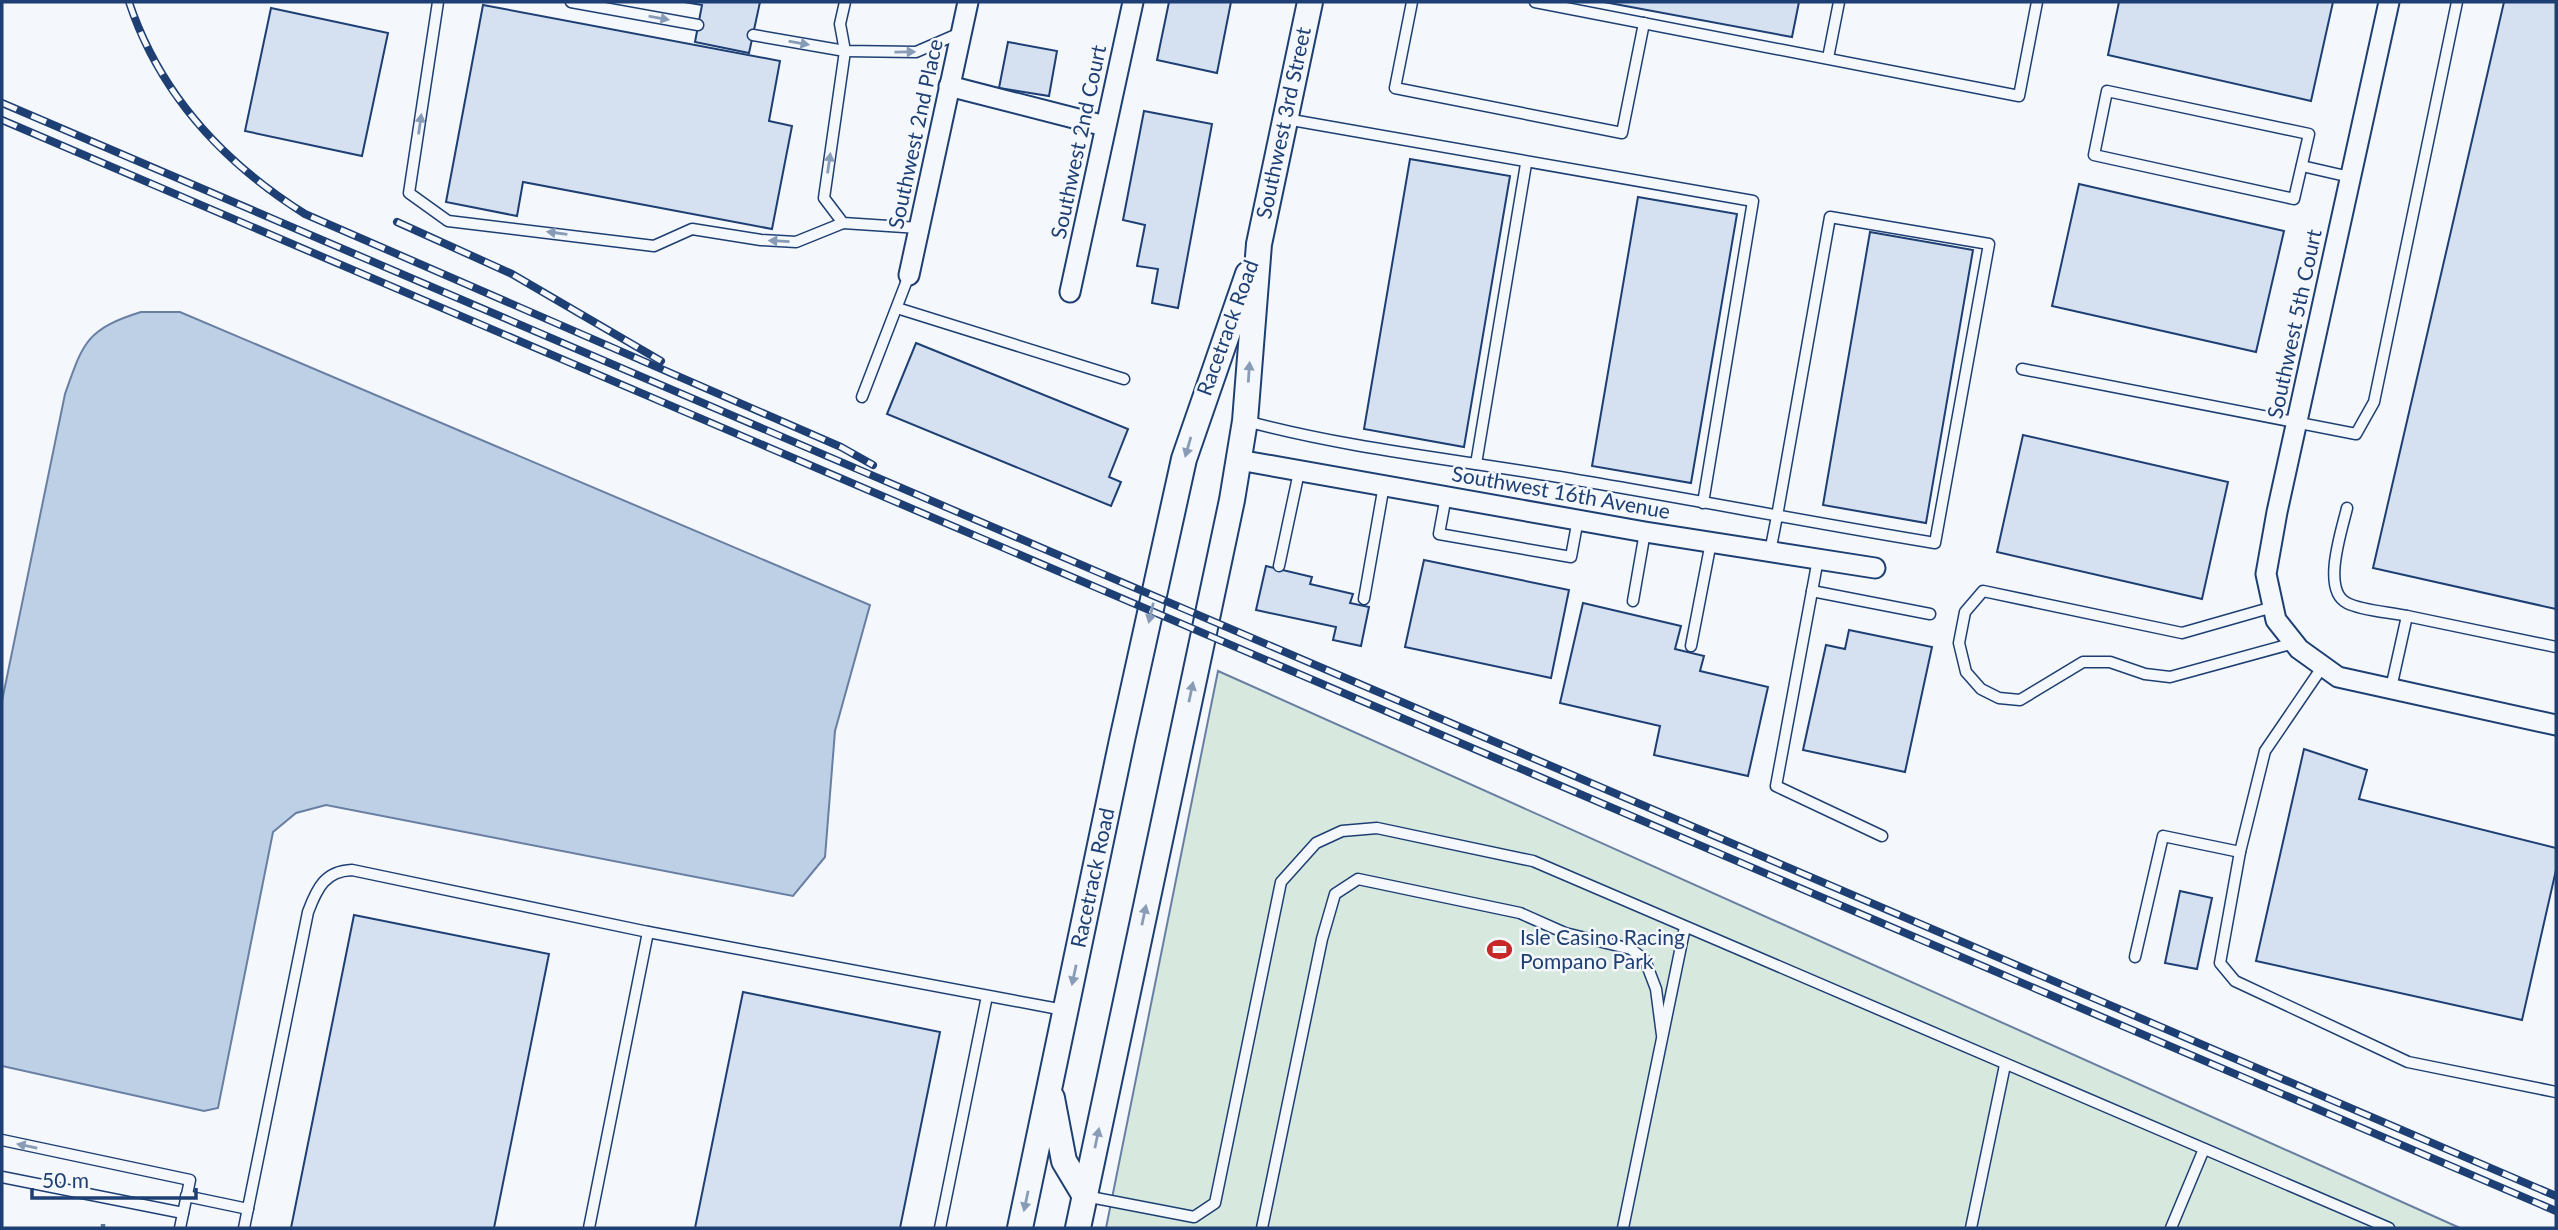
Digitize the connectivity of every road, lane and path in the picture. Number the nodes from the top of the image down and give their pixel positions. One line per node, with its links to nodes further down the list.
1 (438, 2): 25 (lane, one-way to 1)
2 (571, 2): 14 (lane, one-way to 14)
3 (845, 2): 17 (lane)
4 (968, 2): 15 (street, Southwest 2nd Place)
5 (1133, 2): 21 (street, Southwest 2nd Court)
6 (1310, 2): 20 (street, Southwest 3rd Street)
7 (1412, 2): 13 (lane)
8 (1535, 2): 13 (lane)
9 (1839, 2): 18 (lane)
10 (2037, 2): 18 (lane)
11 (2389, 2): 24 (street, Southwest 5th Court)
12 (2458, 2): 35 (lane)
13 (1644, 23): 18 (lane)
14 (698, 25)
15 (961, 33): 17 (lane, one-way to 15); 19 (street, Southwest 2nd Place)
16 (753, 35): 17 (lane, one-way to 17)
17 (845, 51): 25 (lane, one-way to 17)
18 (1828, 58)
19 (949, 86): 21 (street); 26 (street, Southwest 2nd Place)
20 (1285, 119): 22 (lane); 27 (street, Southwest 3rd Street)
21 (1105, 126): 29 (street, Southwest 2nd Court)
22 (1526, 164): 37 (lane); 41 (lane)
23 (2302, 166): 23 (lane); 24 (lane)
24 (2350, 177): 35 (street, Southwest 5th Court)
25 (843, 223): 26 (lane)
26 (919, 229): 28 (street, Southwest 2nd Place)
27 (1259, 244): 34 (street, Racetrack Road, one-way to 27); 69 (street, Racetrack Road, one-way to 69)
28 (909, 275): 30 (lane)
29 (1070, 292)
30 (897, 308): 32 (lane); 33 (lane)
31 (2022, 369): 35 (lane)
32 (1124, 379)
33 (862, 397)
34 (1245, 421): 36 (street, Racetrack Road); 37 (lane)
35 (2297, 424): 54 (street, Southwest 5th Court)
36 (1239, 460): 38 (street, Southwest 16th Avenue); 78 (street, Racetrack Road, one-way to 36)
37 (1476, 464): 41 (lane)
38 (1299, 471): 39 (street, Southwest 16th Avenue); 49 (lane)
39 (1384, 484): 40 (street, Southwest 16th Avenue); 52 (lane)
40 (1446, 496): 44 (street, Southwest 16th Avenue); 44 (lane)
41 (1703, 503): 43 (lane)
42 (2347, 508): 56 (lane)
43 (1777, 516): 43 (lane); 47 (lane)
44 (1578, 519): 45 (street, Southwest 16th Avenue)
45 (1645, 532): 46 (street, Southwest 16th Avenue); 53 (lane)
46 (1711, 542): 47 (street, Southwest 16th Avenue); 57 (lane)
47 (1770, 552): 48 (street, Southwest 16th Avenue)
48 (1818, 559): 50 (street, Southwest 16th Avenue); 51 (lane)
49 (1279, 566)
50 (1875, 568)
51 (1812, 591): 55 (lane); 63 (lane)
52 (1364, 599)
53 (1633, 601)
54 (2273, 607): 58 (street, Southwest 5th Court); 58 (lane)
55 (1930, 614)
56 (2407, 616): 59 (lane); 61 (lane)
57 (1691, 646)
58 (2297, 646): 60 (street)
59 (2556, 647)
60 (2323, 666): 61 (street); 64 (lane)
61 (2391, 688): 62 (street)
62 (2556, 725)
63 (1882, 836)
64 (2240, 852): 67 (lane); 73 (lane)
65 (1685, 927): 70 (lane); 71 (lane); 78 (lane)
66 (648, 933): 68 (lane); 79 (lane); 83 (lane)
67 (2135, 957)
68 (987, 996): 69 (lane); 84 (lane)
69 (1066, 1011): 72 (street, Racetrack Road)
70 (1662, 1035): 87 (lane); 88 (lane)
71 (2006, 1065): 75 (lane); 89 (lane)
72 (1050, 1087): 78 (street); 85 (street, Racetrack Road, one-way to 85)
73 (2556, 1092)
74 (2, 1140): 77 (lane, one-way to 74)
75 (2204, 1149): 90 (lane); 91 (lane)
76 (2, 1177): 80 (lane)
77 (186, 1196): 79 (lane); 80 (lane)
78 (1085, 1196): 86 (street, Racetrack Road)
79 (248, 1209): 82 (lane)
80 (183, 1213): 81 (lane)
81 (180, 1228)
82 (244, 1228)
83 (589, 1228)
84 (940, 1228)
85 (1020, 1228)
86 (1078, 1228)
87 (1262, 1228)
88 (1623, 1228)
89 (1971, 1228)
90 (2171, 1228)
91 (2389, 1228)

